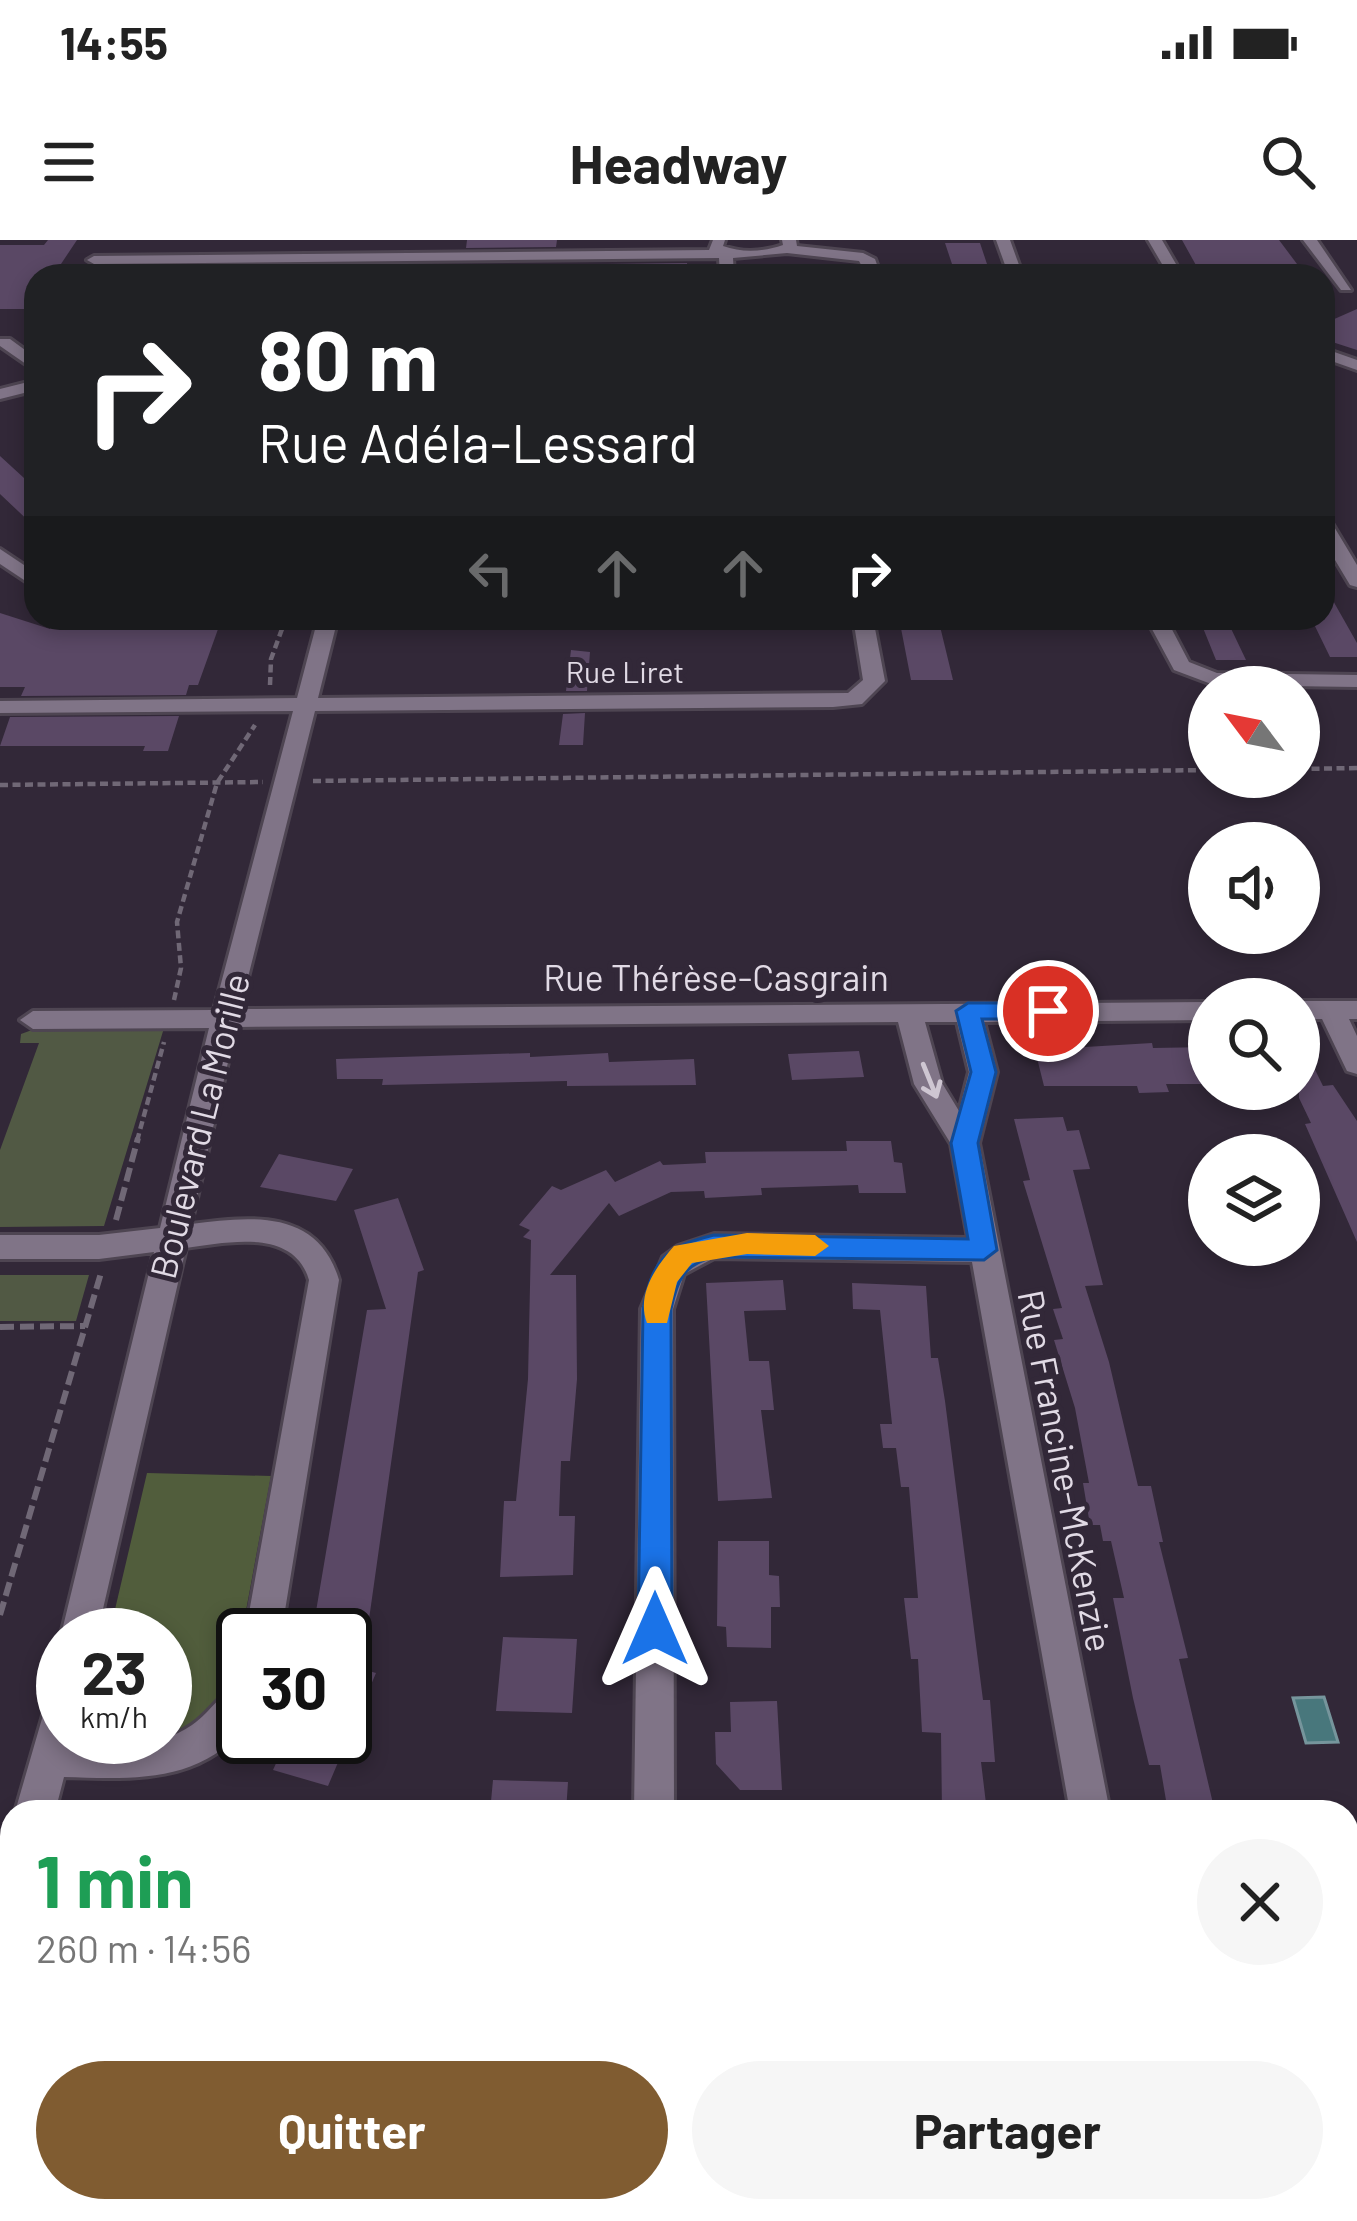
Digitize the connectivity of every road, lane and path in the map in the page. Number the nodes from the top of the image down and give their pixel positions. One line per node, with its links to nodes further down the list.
1 (1310, 240): 9 (street)
2 (788, 245): 4 (street); 8 (street)
3 (580, 247): 4 (street); 6 (street)
4 (725, 247)
5 (94, 260): 6 (street)
6 (422, 261): 7 (street)
7 (371, 264)
8 (871, 264)
9 (1331, 264)
10 (5, 342): 11 (street)
11 (24, 357)
12 (1335, 544): 13 (street)
13 (1357, 581)
14 (282, 630): 19 (path)
15 (325, 630): 20 (street, Boulevard La Morille)
16 (865, 630): 20 (street, Rue Liret)
17 (1162, 630): 18 (street)
18 (1357, 681)
19 (262, 705): 20 (street); 21 (street); 26 (path)
20 (304, 706): 25 (street, Boulevard La Morille)
21 (0, 707)
22 (1357, 768): 23 (path)
23 (1320, 769)
24 (1188, 770): 25 (path)
25 (287, 781): 26 (path); 33 (street, Boulevard La Morille)
26 (217, 783): 27 (path); 32 (path)
27 (0, 785)
28 (1344, 1010): 35 (street)
29 (968, 1011): 30 (street, Rue Thérèse-Casgrain); 31 (street, Rue Thérèse-Casgrain); 36 (street, Rue Francine-McKenzie)
30 (1188, 1011)
31 (909, 1012): 33 (street, Rue Thérèse-Casgrain); 36 (street, Rue Francine-McKenzie, one-way to 36)
32 (171, 1018): 33 (street, Rue Thérèse-Casgrain); 34 (street, Rue Thérèse-Casgrain); 38 (path)
33 (225, 1018): 37 (street, Boulevard La Morille)
34 (33, 1020)
35 (1357, 1064)
36 (964, 1143): 40 (street, Rue Francine-McKenzie)
37 (172, 1238): 38 (street); 43 (street, Boulevard La Morille); 44 (street)
38 (109, 1246): 39 (street); 41 (path)
39 (0, 1247)
40 (984, 1250): 50 (street); 51 (street, Rue Francine-McKenzie)
41 (85, 1326): 42 (path); 45 (path)
42 (0, 1327)
43 (85, 1608)
44 (268, 1608)
45 (0, 1615)
46 (216, 1732): 47 (street)
47 (192, 1750)
48 (49, 1764): 49 (street)
49 (38, 1800)
50 (654, 1800)
51 (1088, 1800)

